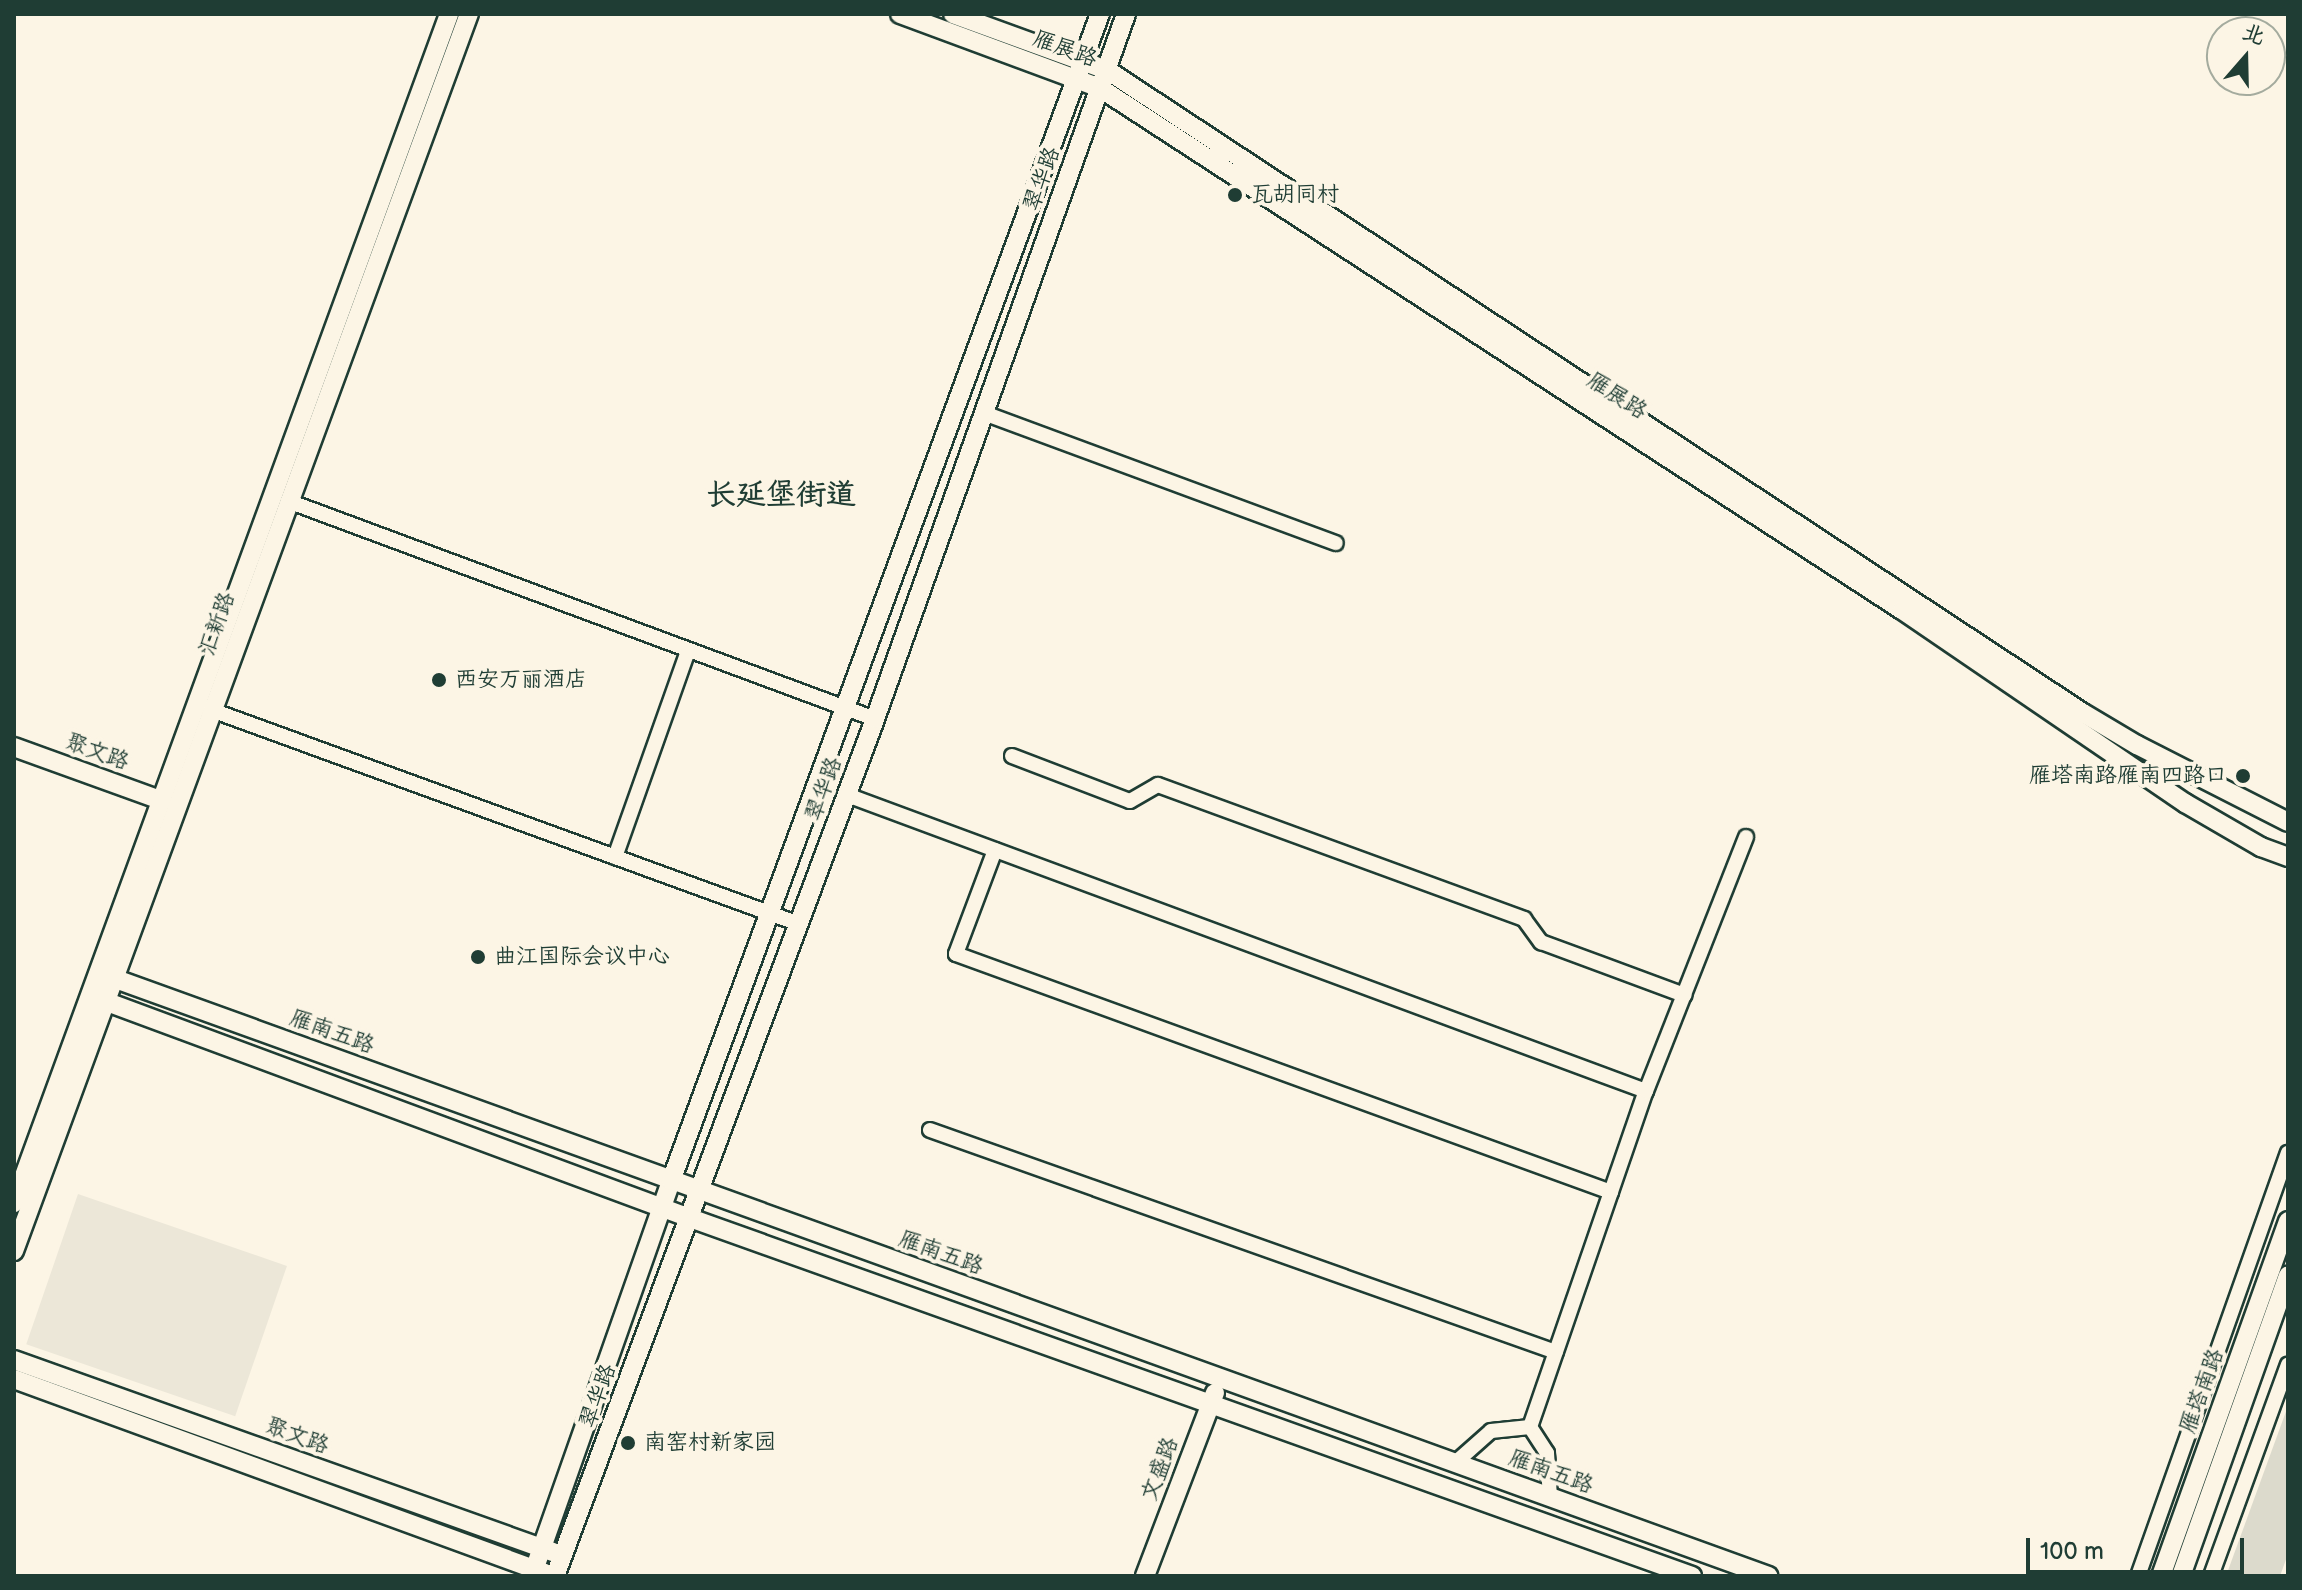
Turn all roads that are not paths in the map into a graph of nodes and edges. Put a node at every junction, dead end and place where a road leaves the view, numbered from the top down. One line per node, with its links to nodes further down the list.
1 (449, 14): 13 (main road, 汇新路)
2 (469, 14): 10 (main road, 汇新路)
3 (900, 14): 7 (main road, 雁展路)
4 (953, 14): 7 (main road, 雁展路)
5 (1100, 14): 7 (main road, 翠华路)
6 (1126, 14): 8 (main road, 翠华路)
7 (1079, 70): 8 (main road, 雁展路); 14 (main road, 翠华路)
8 (1103, 79): 9 (main road, 翠华路); 20 (main road, 雁展路); 24 (main road, 雁展路)
9 (984, 413): 11 (street); 15 (main road, 翠华路)
10 (288, 501): 12 (street); 13 (main road, 汇新路)
11 (1336, 543)
12 (688, 651): 14 (street); 23 (street)
13 (205, 708): 19 (main road, 汇新路); 23 (street); 27 (main road, 汇新路)
14 (847, 709): 15 (street); 25 (main road, 翠华路)
15 (875, 719): 18 (main road, 翠华路)
16 (14, 747): 19 (main road, 聚文路)
17 (1012, 756): 28 (street)
18 (847, 795): 22 (street); 26 (main road, 翠华路)
19 (163, 801): 27 (main road, 汇新路)
20 (2288, 822)
21 (1746, 837): 28 (street)
22 (995, 850): 30 (street); 35 (street)
23 (615, 857): 25 (street)
24 (2288, 857)
25 (771, 914): 26 (street); 33 (main road, 翠华路)
26 (799, 924): 34 (main road, 翠华路)
27 (106, 975): 29 (main road, 汇新路); 33 (main road, 雁南五路)
28 (1684, 995): 30 (street)
29 (98, 998): 36 (main road, 汇新路); 37 (main road); 40 (main road, 汇新路)
30 (1646, 1091): 35 (street)
31 (930, 1130): 44 (street)
32 (2288, 1153): 42 (street)
33 (671, 1181): 34 (main road, 雁南五路); 37 (main road, 翠华路)
34 (699, 1191): 38 (main road, 翠华路); 48 (main road, 雁南五路)
35 (1611, 1192): 44 (street)
36 (14, 1203)
37 (662, 1206): 38 (main road); 53 (main road, 翠华路)
38 (690, 1218): 49 (main road); 54 (main road, 翠华路)
39 (2288, 1221): 43 (main road, 雁塔南路)
40 (14, 1251)
41 (2288, 1276): 43 (main road, 雁塔南路)
42 (2241, 1284): 43 (street); 60 (street)
43 (2277, 1295): 61 (main road, 雁塔南路); 62 (main road, 雁塔南路)
44 (1556, 1352): 50 (street)
45 (14, 1360): 53 (main road, 聚文路)
46 (2288, 1365): 63 (street)
47 (14, 1379): 55 (main road, 聚文路)
48 (1220, 1379): 49 (main road, 文盛路); 51 (main road, 雁南五路)
49 (1211, 1404): 57 (main road, 文盛路); 58 (main road)
50 (1530, 1427): 51 (street); 52 (street)
51 (1455, 1463): 52 (main road, 雁南五路)
52 (1550, 1497): 59 (main road, 雁南五路)
53 (541, 1548): 54 (main road, 聚文路); 55 (main road, 翠华路)
54 (563, 1556): 56 (main road, 翠华路)
55 (533, 1572): 56 (main road, 聚文路)
56 (554, 1576)
57 (1145, 1576)
58 (1690, 1576)
59 (1768, 1576)
60 (2138, 1576)
61 (2161, 1576)
62 (2181, 1576)
63 (2211, 1576)

